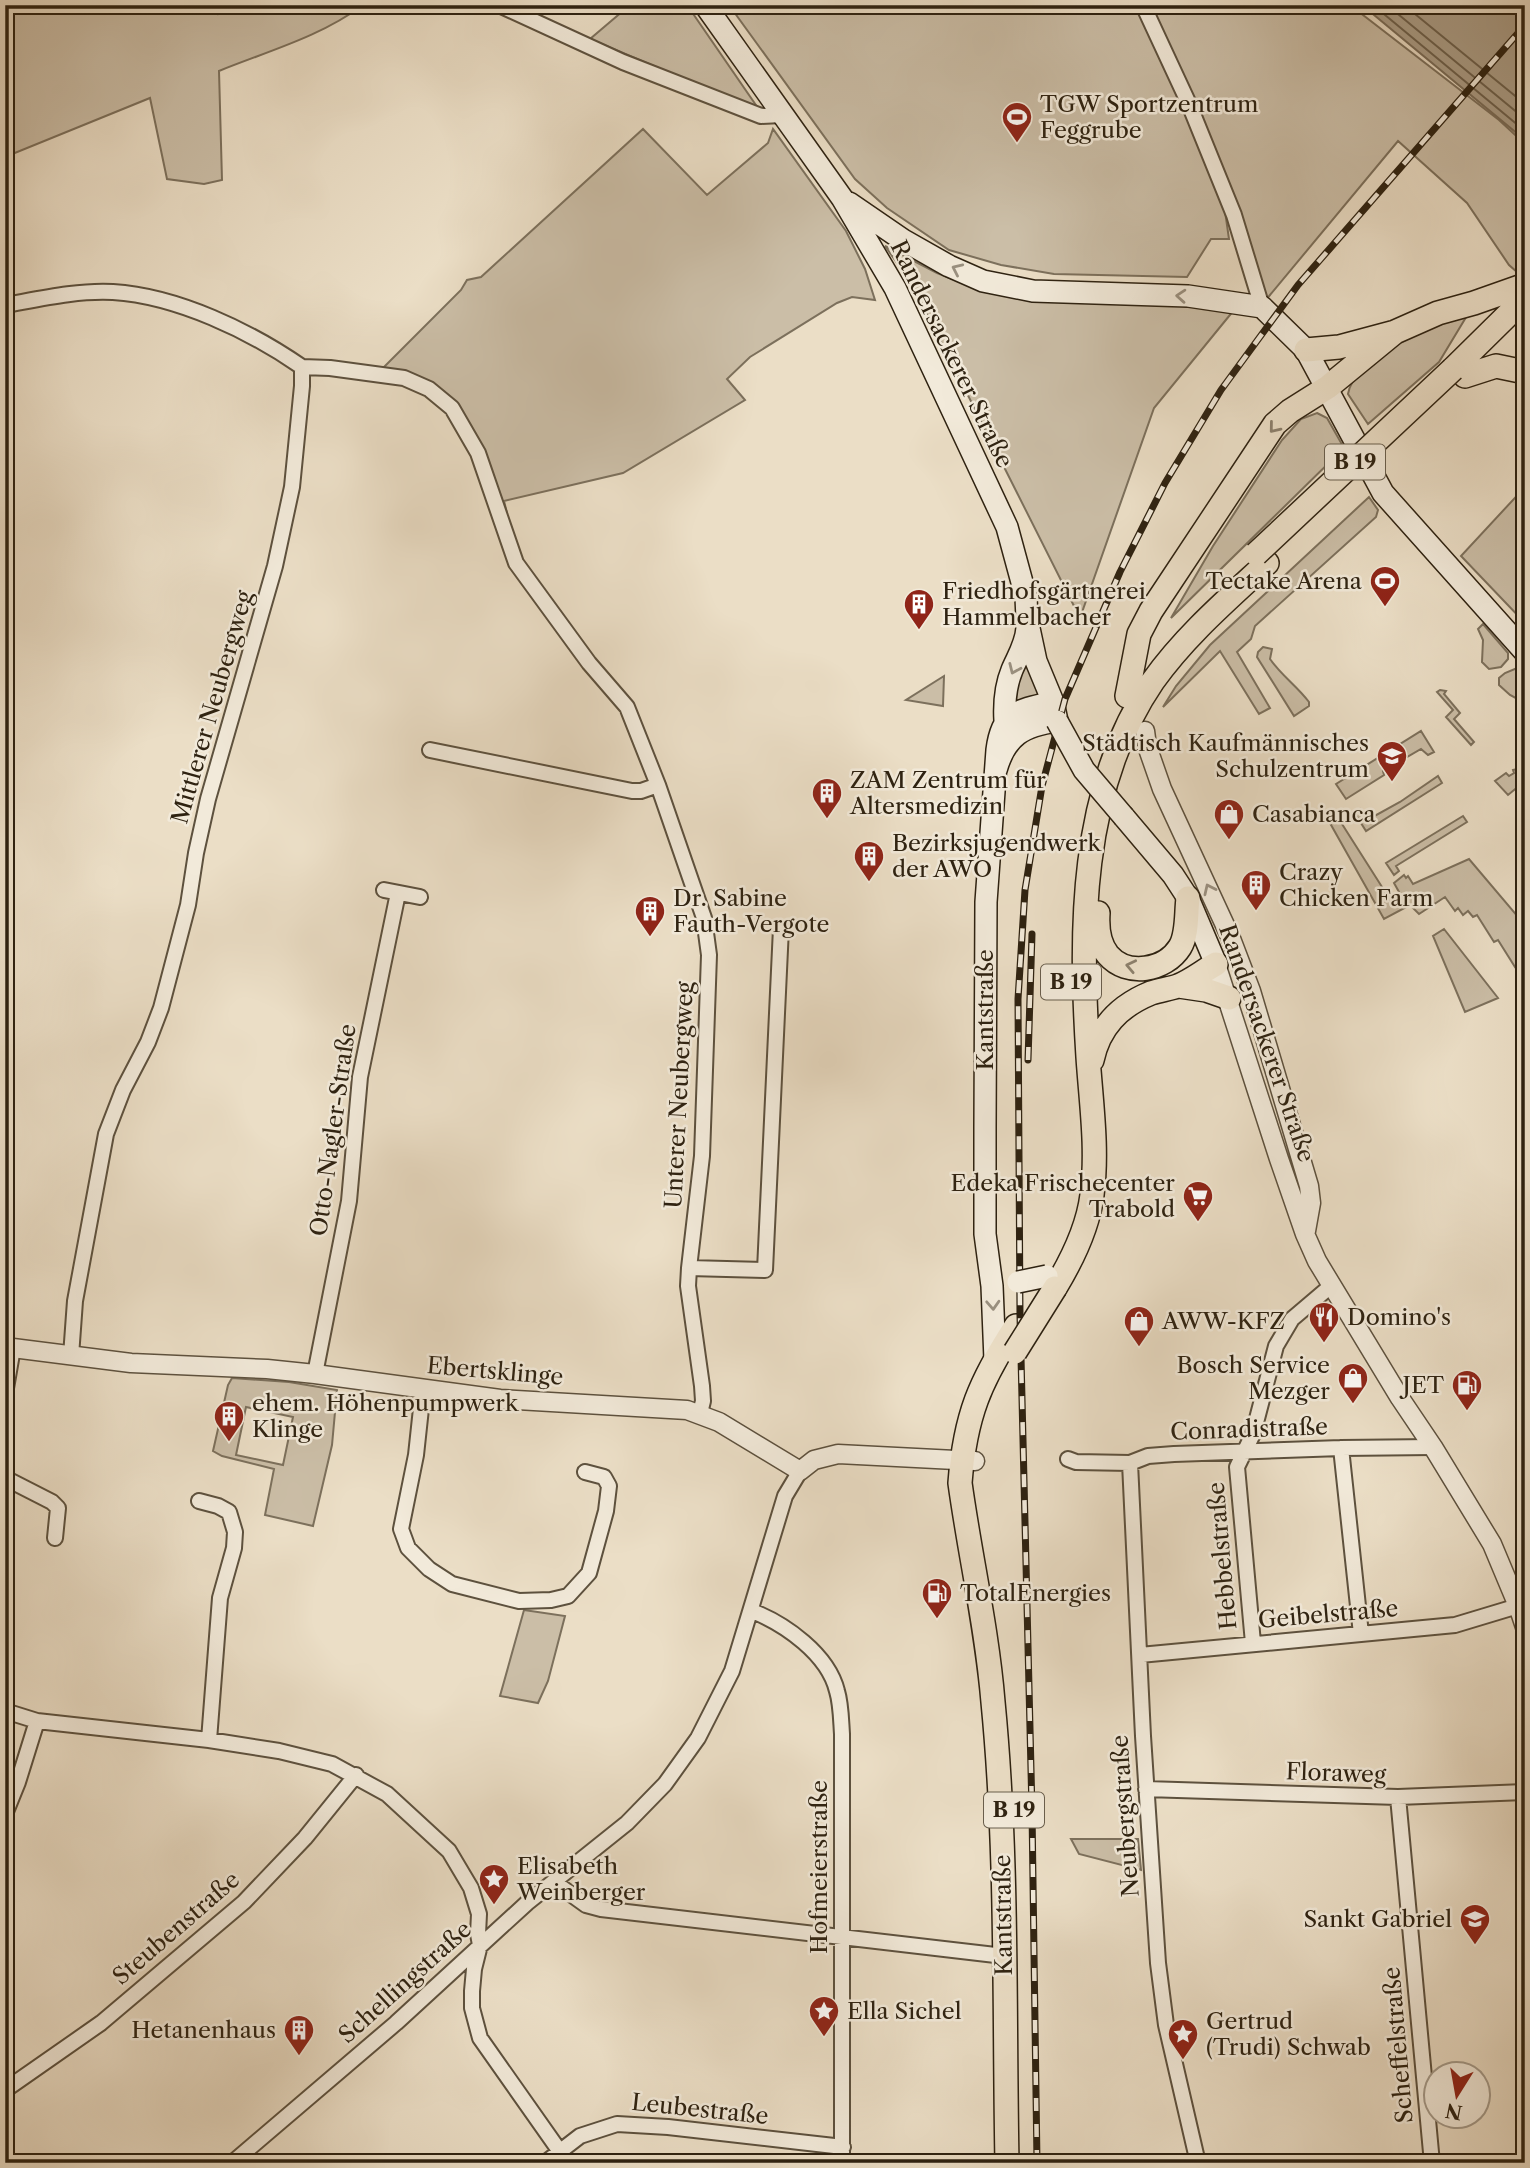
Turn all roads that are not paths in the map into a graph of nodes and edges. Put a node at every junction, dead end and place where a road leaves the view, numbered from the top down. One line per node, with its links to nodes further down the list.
1 (499, 5): 4 (street)
2 (705, 5): 4 (main road, Randersackerer Straße)
3 (1143, 5): 9 (street)
4 (782, 115): 5 (main road, Randersackerer Straße)
5 (842, 198): 9 (main road, one-way to 5); 18 (main road, Randersackerer Straße)
6 (1525, 285): 11 (main road)
7 (1525, 298): 17 (main road, B 19, bridge)
8 (5, 305): 13 (street)
9 (1255, 305): 12 (main road)
10 (1525, 318): 15 (main road, B 19)
11 (1395, 332): 12 (main road); 16 (main road)
12 (1306, 350): 16 (main road)
13 (302, 367): 27 (street, Unterer Neubergweg); 41 (street, Mittlerer Neubergweg)
14 (1525, 372): 15 (main road)
15 (1465, 376): 17 (main road, B 19)
16 (1328, 387): 19 (main road); 21 (main road, one-way to 21)
17 (1261, 559): 20 (main road, B 19); 21 (main road, B 19)
18 (1027, 611): 22 (main road, Randersackerer Straße); 23 (main road, Kantstraße, one-way to 23)
19 (1525, 652)
20 (1154, 680): 24 (main road); 34 (main road, B 19)
21 (1127, 696): 38 (main road, B 19)
22 (1055, 712): 23 (main road); 26 (main road, Kantstraße); 29 (main road, Randersackerer Straße, bridge)
23 (1005, 721): 26 (main road, Kantstraße)
24 (1144, 724): 29 (main road, one-way to 24); 35 (street, Randersackerer Straße, one-way to 24)
25 (430, 750): 27 (street)
26 (996, 770): 36 (main road, Kantstraße)
27 (658, 785): 37 (street, Unterer Neubergweg)
28 (420, 897): 43 (street, Otto-Nagler-Straße)
29 (1188, 898): 31 (main road, Randersackerer Straße)
30 (781, 928): 37 (street)
31 (1216, 964): 32 (main road); 33 (street, Randersackerer Straße)
32 (1178, 986): 33 (main road); 34 (main road)
33 (1229, 999): 35 (street, Randersackerer Straße)
34 (1089, 1073): 38 (main road, B 19)
35 (1305, 1234): 39 (street, Randersackerer Straße)
36 (987, 1251): 38 (main road, bridge); 42 (main road, Kantstraße, one-way to 42)
37 (688, 1268): 46 (street, Unterer Neubergweg)
38 (1051, 1278): 42 (main road, B 19, bridge); 42 (main road, B 19)
39 (1332, 1285): 47 (street, Randersackerer Straße); 49 (street, Hebbelstraße)
40 (9, 1348): 41 (street, Ebertsklinge); 45 (street)
41 (71, 1356): 43 (street, Ebertsklinge)
42 (1005, 1356): 51 (main road, B 19)
43 (315, 1374): 44 (street, Ebertsklinge)
44 (424, 1390): 46 (street, Ebertsklinge); 54 (street)
45 (5, 1394)
46 (699, 1413): 53 (street, Ebertsklinge)
47 (1433, 1447): 48 (street, Conradistraße); 58 (street, Randersackerer Straße)
48 (1340, 1448): 49 (street, Conradistraße); 61 (street)
49 (1245, 1451): 52 (street, Conradistraße); 62 (street, Hebbelstraße)
50 (1068, 1459): 52 (street, Conradistraße)
51 (969, 1460): 53 (street); 75 (main road, Kantstraße / B 19); 83 (main road, B 19)
52 (1130, 1463): 63 (street, Neubergstraße)
53 (800, 1471): 59 (street, Schellingstraße)
54 (584, 1472)
55 (5, 1478): 57 (street)
56 (199, 1501): 66 (street)
57 (55, 1538)
58 (1518, 1606): 60 (street, Randersackerer Straße); 61 (street, Geibelstraße)
59 (752, 1611): 72 (street, Schellingstraße); 73 (street, Hofmeierstraße)
60 (1525, 1627)
61 (1361, 1634): 62 (street, Geibelstraße)
62 (1253, 1643): 63 (street, Geibelstraße)
63 (1139, 1655): 68 (street, Neubergstraße)
64 (5, 1711): 65 (street)
65 (37, 1721): 66 (street); 71 (street)
66 (209, 1740): 67 (street)
67 (356, 1776): 74 (street); 76 (street, Steubenstraße)
68 (1146, 1790): 70 (street, Floraweg); 84 (street, Neubergstraße)
69 (1525, 1792): 70 (street, Floraweg)
70 (1398, 1797): 85 (street, Scheffelstraße)
71 (5, 1814)
72 (554, 1882): 73 (street); 74 (street, Schellingstraße)
73 (842, 1937): 75 (street); 77 (street, Hofmeierstraße)
74 (480, 1945): 78 (street); 79 (street, Schellingstraße)
75 (1004, 1956): 82 (main road, Kantstraße / B 19)
76 (5, 2090)
77 (843, 2147): 78 (street, Leubestraße); 81 (street, Hofmeierstraße)
78 (564, 2157): 80 (street, Leubestraße)
79 (232, 2163)
80 (545, 2163)
81 (842, 2163)
82 (1007, 2163)
83 (1020, 2163)
84 (1198, 2163)
85 (1432, 2163)

